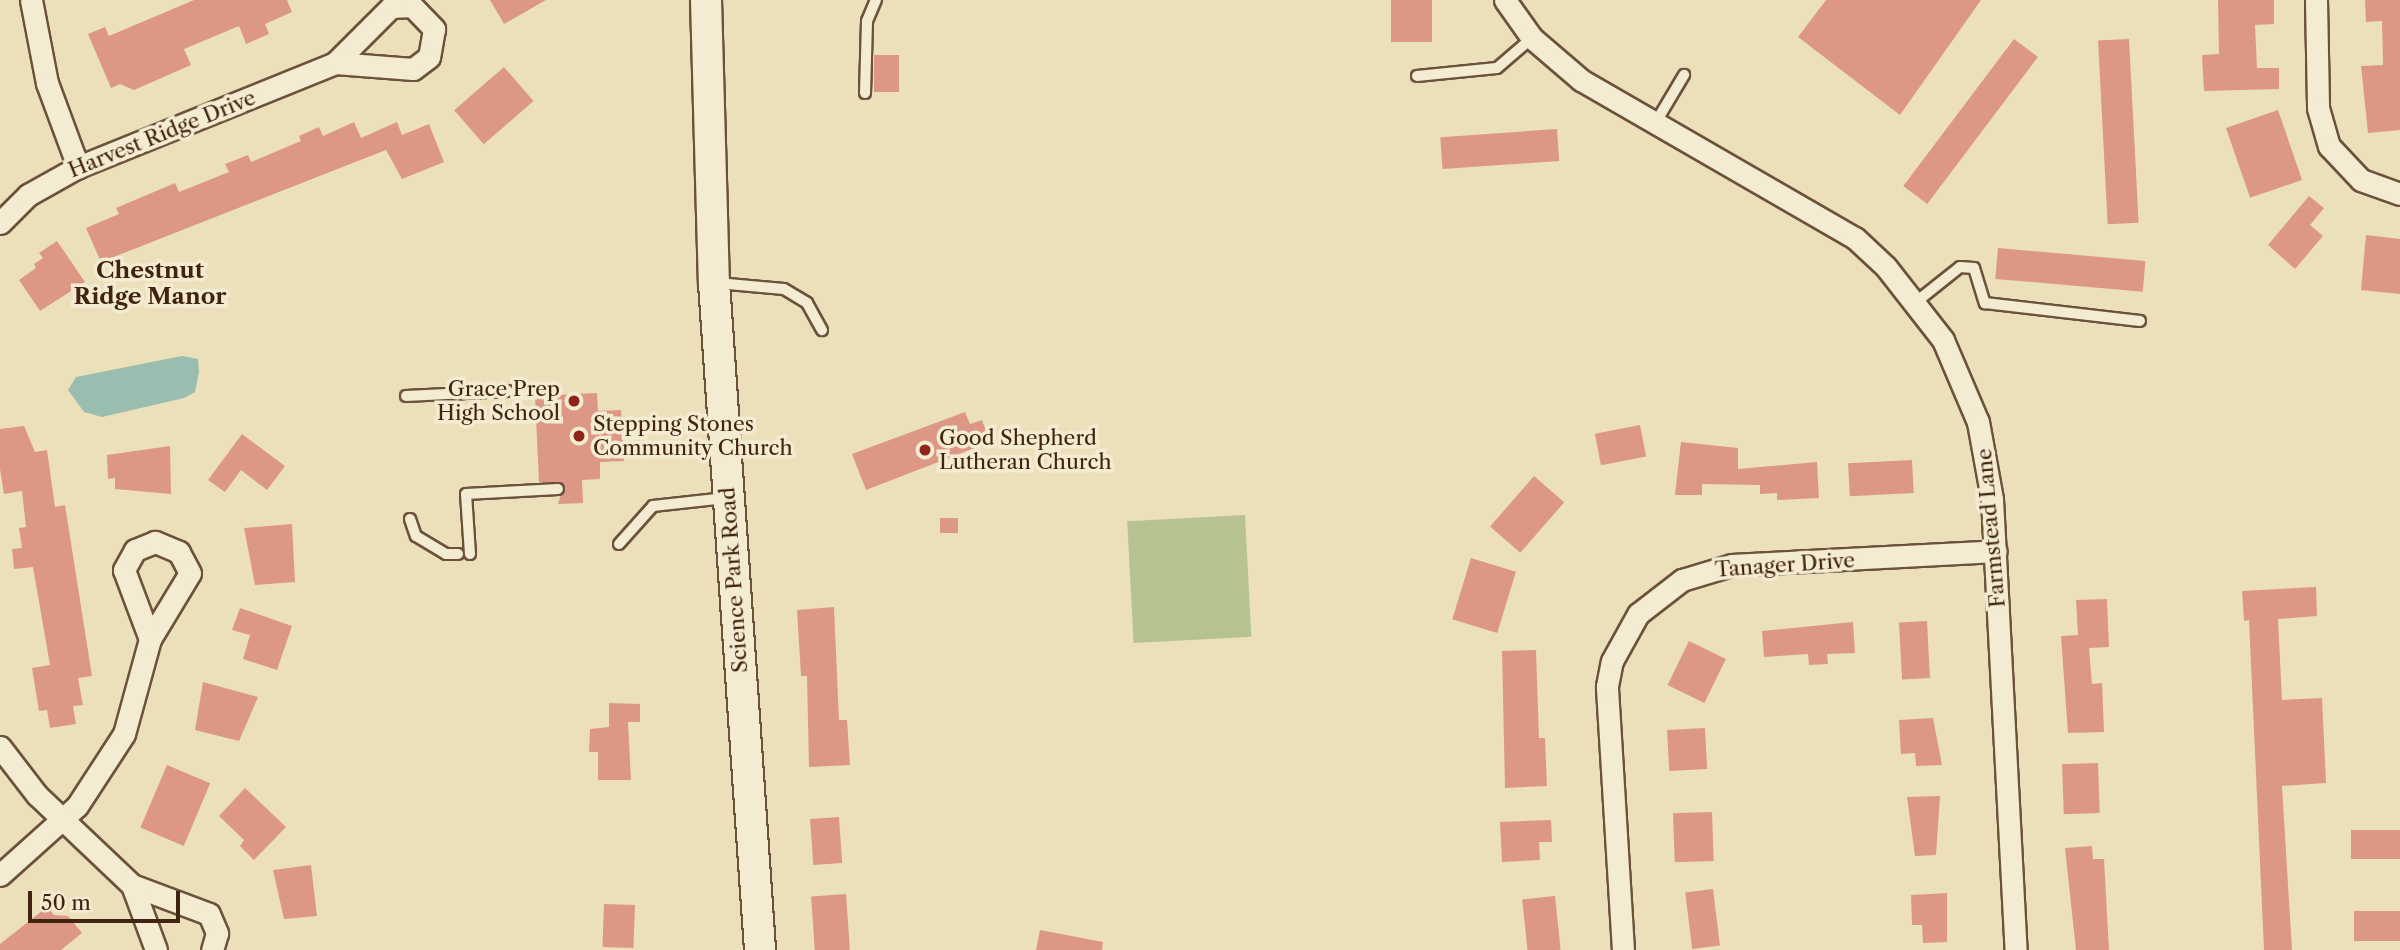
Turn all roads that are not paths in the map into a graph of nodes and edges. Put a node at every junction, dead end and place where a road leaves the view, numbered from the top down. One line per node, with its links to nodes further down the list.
1 (31, 0): 12 (street)
2 (706, 0): 15 (main road, Science Park Road)
3 (876, 0): 10 (lane)
4 (1505, 0): 6 (street, Farmstead Lane)
5 (2316, 0): 13 (street)
6 (1532, 38): 9 (lane); 11 (street, Farmstead Lane)
7 (335, 63): 12 (street, Harvest Ridge Drive)
8 (1684, 75): 11 (lane)
9 (1417, 76)
10 (865, 93)
11 (1656, 122): 16 (street, Farmstead Lane)
12 (78, 167): 14 (street, Harvest Ridge Drive)
13 (2400, 194)
14 (0, 223)
15 (714, 283): 18 (lane); 22 (main road, Science Park Road)
16 (1916, 302): 17 (lane); 25 (street, Farmstead Lane)
17 (2140, 321)
18 (822, 330)
19 (508, 391): 20 (lane)
20 (406, 396)
21 (558, 489): 23 (lane)
22 (729, 498): 24 (lane); 33 (main road, Science Park Road)
23 (410, 519)
24 (618, 544)
25 (1996, 551): 34 (street, Tanager Drive); 35 (street, Farmstead Lane)
26 (150, 639): 28 (street)
27 (0, 747): 28 (street)
28 (64, 821): 29 (street); 30 (street)
29 (0, 875)
30 (132, 886): 31 (street); 32 (street)
31 (156, 950)
32 (212, 950)
33 (760, 950)
34 (1623, 950)
35 (2016, 950)

